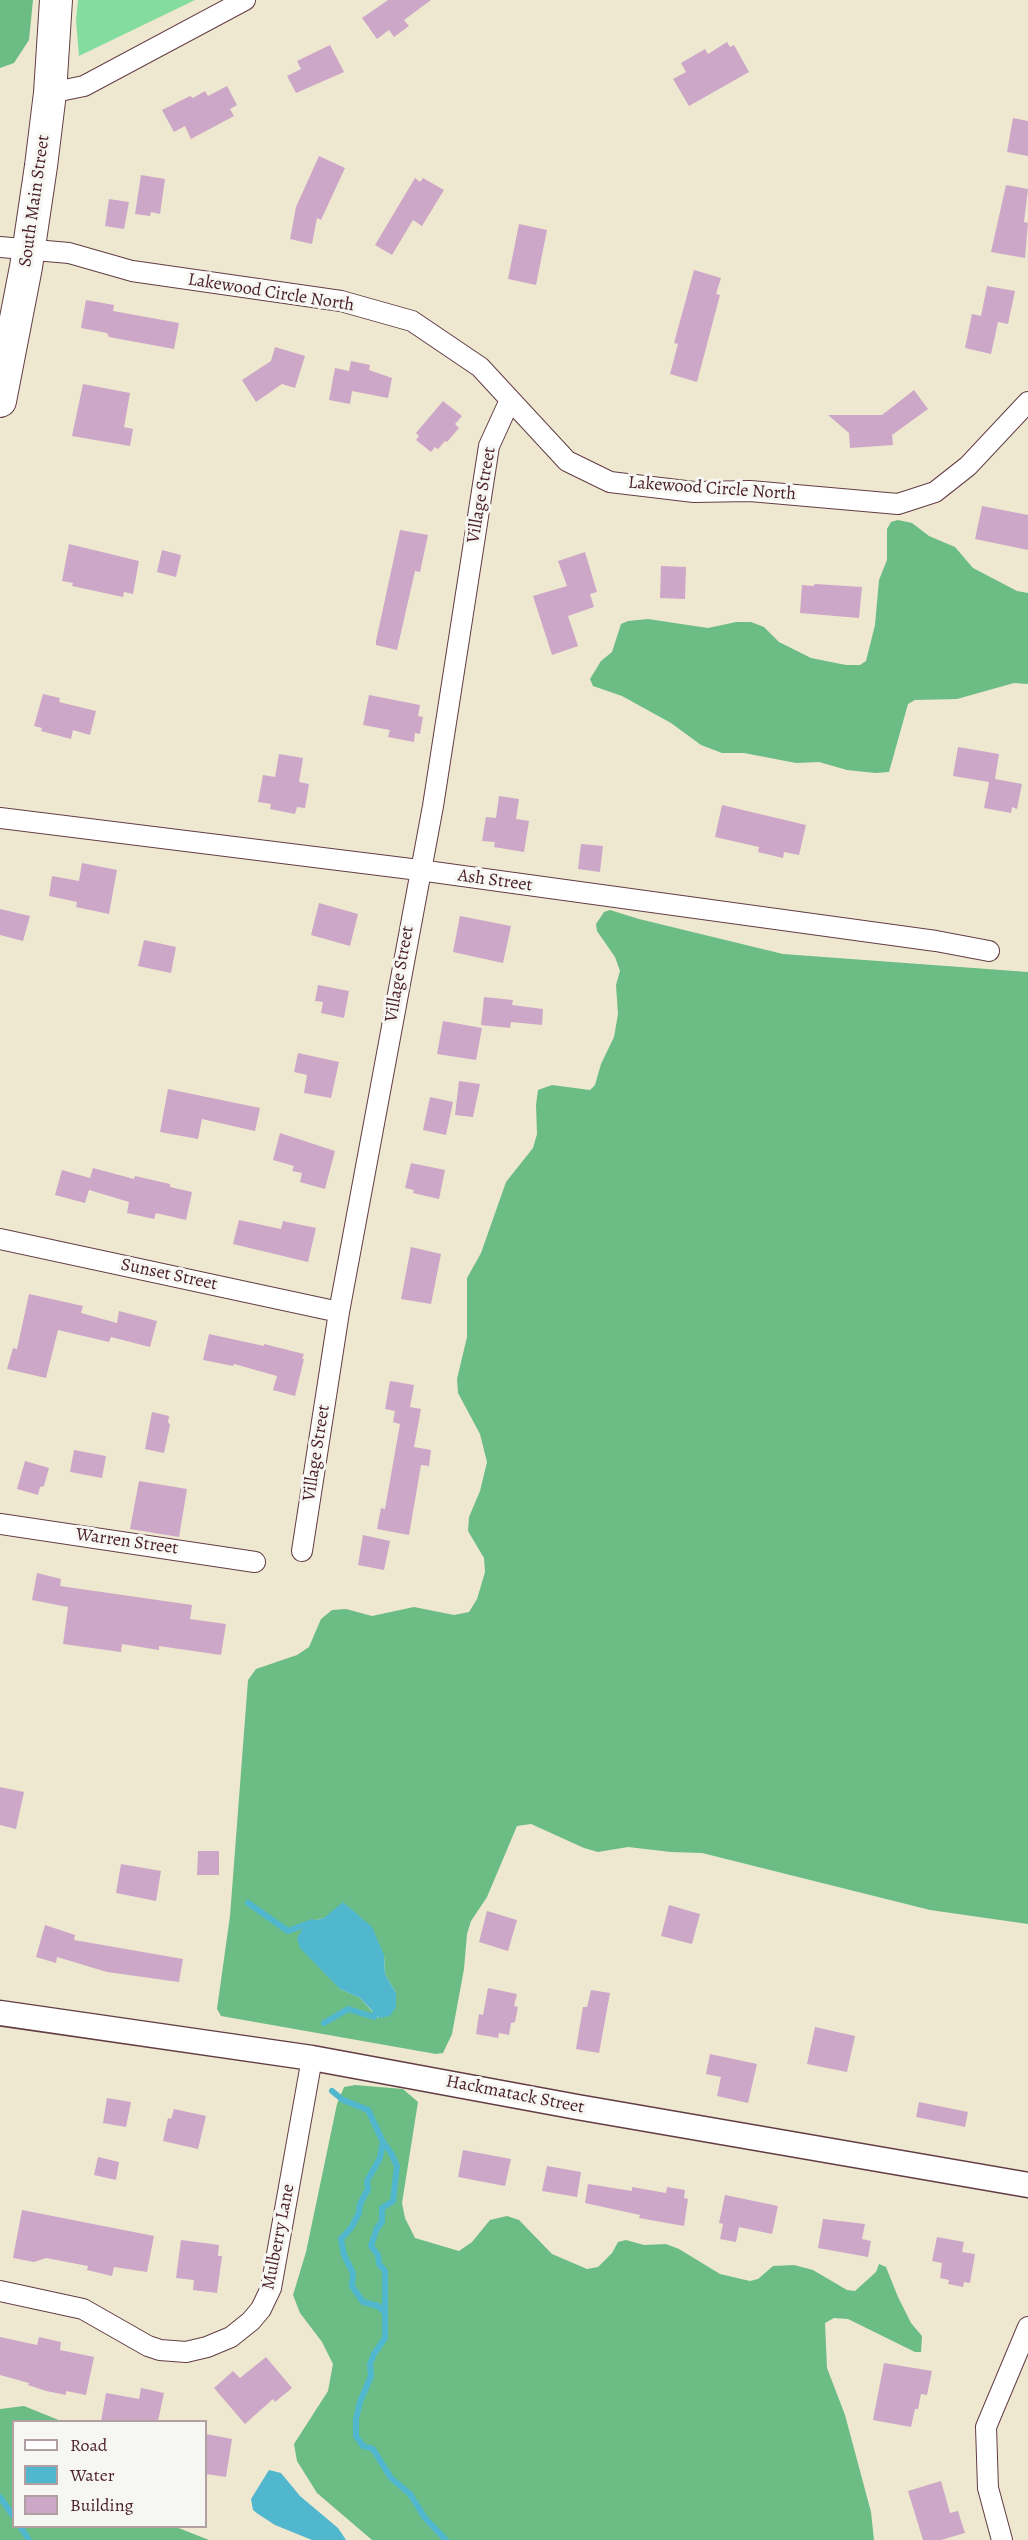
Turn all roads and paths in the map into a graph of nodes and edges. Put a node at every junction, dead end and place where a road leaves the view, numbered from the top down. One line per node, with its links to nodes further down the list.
1 (56, 0): 3 (main road, South Main Street)
2 (245, 0): 3 (street)
3 (50, 93): 4 (main road, South Main Street)
4 (15, 248): 5 (street, Lakewood Circle North); 6 (main road, South Main Street)
5 (510, 400): 7 (street, Lakewood Circle North); 9 (street, Village Street)
6 (0, 401)
7 (1028, 402)
8 (0, 818): 9 (street, Ash Street)
9 (419, 870): 10 (street, Ash Street); 12 (street, Village Street)
10 (989, 951)
11 (0, 1239): 12 (street, Sunset Street)
12 (339, 1312): 14 (street, Village Street)
13 (0, 1524): 15 (street, Warren Street)
14 (302, 1551)
15 (255, 1562)
16 (0, 2013): 17 (street, Hackmatack Street)
17 (312, 2058): 18 (street, Hackmatack Street); 19 (street, Mulberry Lane)
18 (1028, 2185)
19 (0, 2290)
20 (1028, 2327): 21 (street)
21 (1002, 2540)

